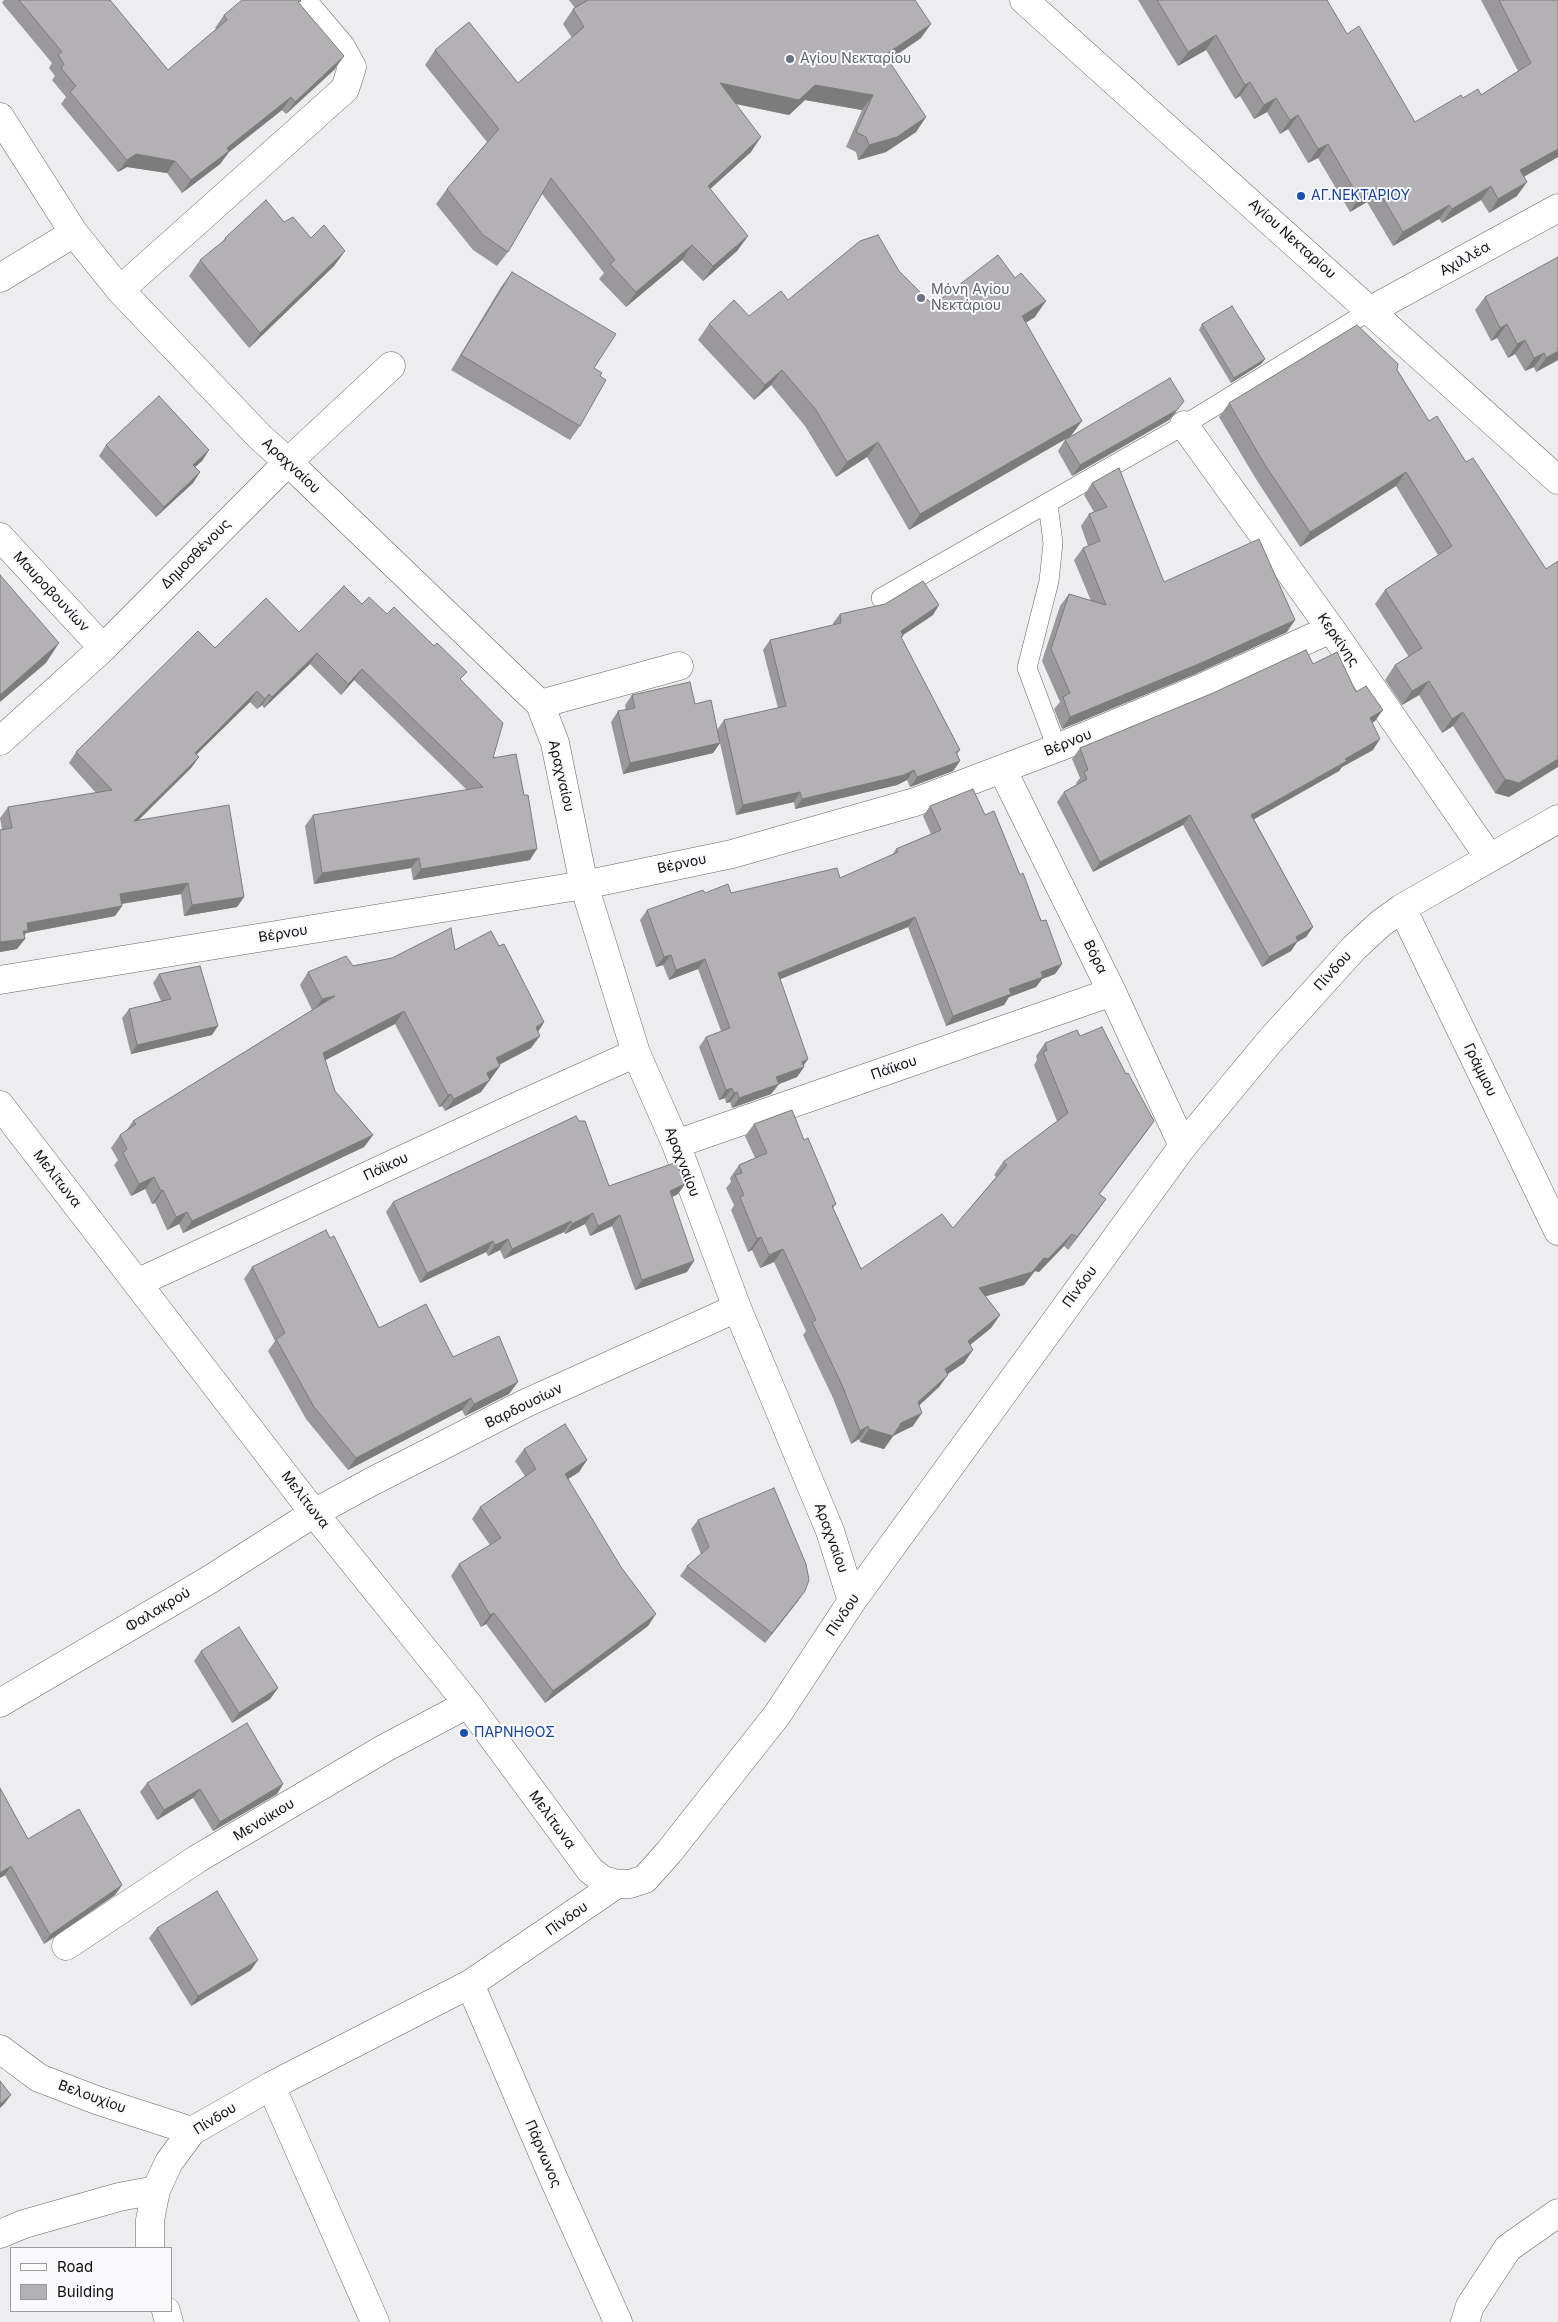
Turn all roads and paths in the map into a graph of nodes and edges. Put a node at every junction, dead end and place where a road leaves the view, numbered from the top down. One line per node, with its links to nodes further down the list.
1 (301, 0): 7 (street)
2 (1024, 0): 8 (street, Αγίου Νεκταρίου)
3 (0, 117): 5 (street, Αραχναίου)
4 (1558, 208): 8 (street, Αχιλλέα)
5 (74, 233): 6 (street); 7 (street, Αραχναίου)
6 (0, 278)
7 (120, 290): 11 (street, Αραχναίου)
8 (1371, 310): 10 (lane); 12 (street, Αγίου Νεκταρίου)
9 (391, 366): 11 (street, Δημοσθένους)
10 (1184, 425): 13 (lane); 16 (street, Κερκίνης)
11 (288, 462): 17 (street, Δημοσθένους); 19 (street, Αραχναίου)
12 (1558, 480)
13 (1048, 504): 15 (lane); 21 (lane)
14 (0, 537): 17 (street, Μαυροβουνίων)
15 (880, 598)
16 (1331, 629): 21 (street, Βέρνου); 24 (street, Κερκίνης)
17 (103, 648): 20 (street, Δημοσθένους)
18 (679, 666): 19 (street)
19 (540, 704): 25 (street, Αραχναίου)
20 (0, 741)
21 (1057, 748): 22 (street, Βέρνου)
22 (1002, 769): 25 (street, Βέρνου); 28 (street, Βόρα)
23 (1558, 818): 24 (street, Πίνδου)
24 (1489, 857): 26 (street, Πίνδου)
25 (584, 885): 27 (street, Βέρνου); 29 (street, Αραχναίου)
26 (1402, 908): 32 (street, Πίνδου); 33 (street, Γράμμου)
27 (0, 980)
28 (1112, 992): 31 (street, Πάϊκου); 32 (street, Βόρα)
29 (636, 1053): 31 (street, Αραχναίου); 34 (street, Πάϊκου)
30 (0, 1105): 34 (street, Μελίτωνα)
31 (676, 1144): 35 (street, Αραχναίου)
32 (1183, 1146): 37 (street, Πίνδου)
33 (1558, 1231)
34 (137, 1283): 36 (street, Μελίτωνα)
35 (737, 1308): 36 (street, Βαρδουσίων); 37 (street, Αραχναίου)
36 (314, 1513): 38 (street, Φαλακρού); 39 (street, Μελίτωνα)
37 (852, 1602): 40 (street, Πίνδου)
38 (0, 1703)
39 (468, 1704): 40 (street, Μελίτωνα); 41 (street, Μενοίκιου)
40 (617, 1884): 42 (street, Πίνδου)
41 (66, 1946)
42 (470, 1984): 44 (street, Πίνδου); 51 (street, Πάρνωνος)
43 (0, 2048): 45 (street, Βελουχίου)
44 (271, 2086): 45 (street, Πίνδου); 50 (street)
45 (192, 2131): 46 (street, Πίνδου)
46 (156, 2190): 48 (street); 49 (street, Πίνδου)
47 (1558, 2213): 52 (street)
48 (0, 2234)
49 (150, 2247)
50 (374, 2322)
51 (618, 2322)
52 (1465, 2322)

